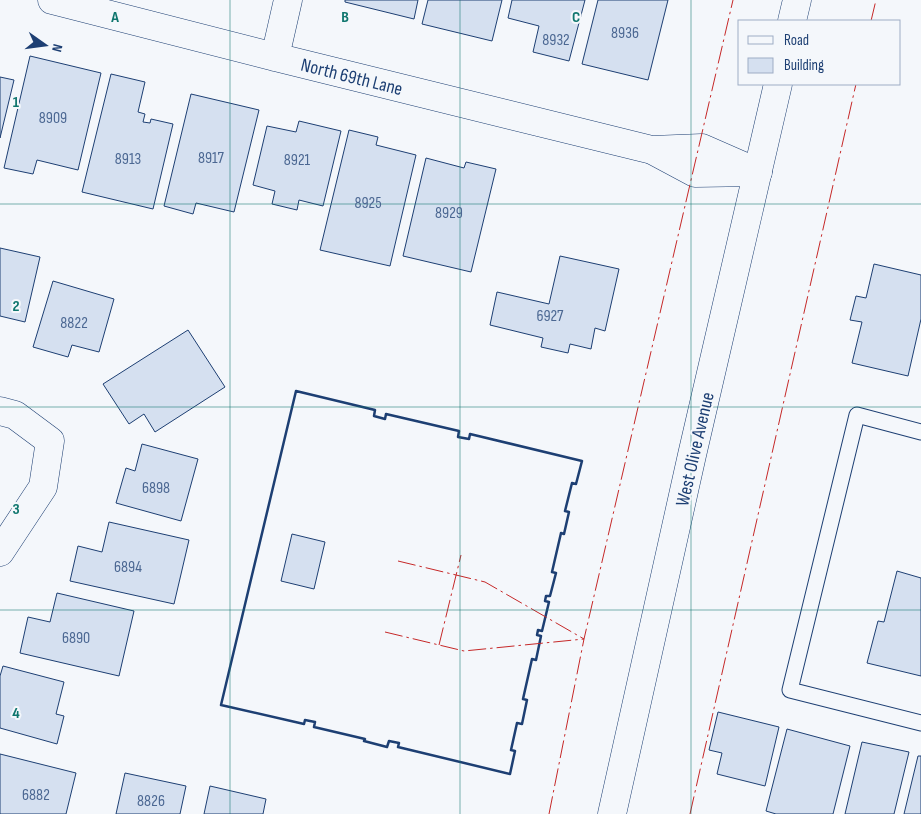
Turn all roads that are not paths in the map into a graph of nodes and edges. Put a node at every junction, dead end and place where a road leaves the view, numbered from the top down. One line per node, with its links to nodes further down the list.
1 (52, 0): 5 (street, North 69th Lane)
2 (288, 0): 5 (street)
3 (797, 0): 4 (street)
4 (792, 20)
5 (275, 57): 7 (street, North 69th Lane)
6 (778, 85): 7 (street, West Olive Avenue)
7 (758, 172): 12 (street, West Olive Avenue)
8 (0, 411): 10 (street)
9 (921, 432): 11 (lane)
10 (0, 552)
11 (921, 723)
12 (612, 814)

